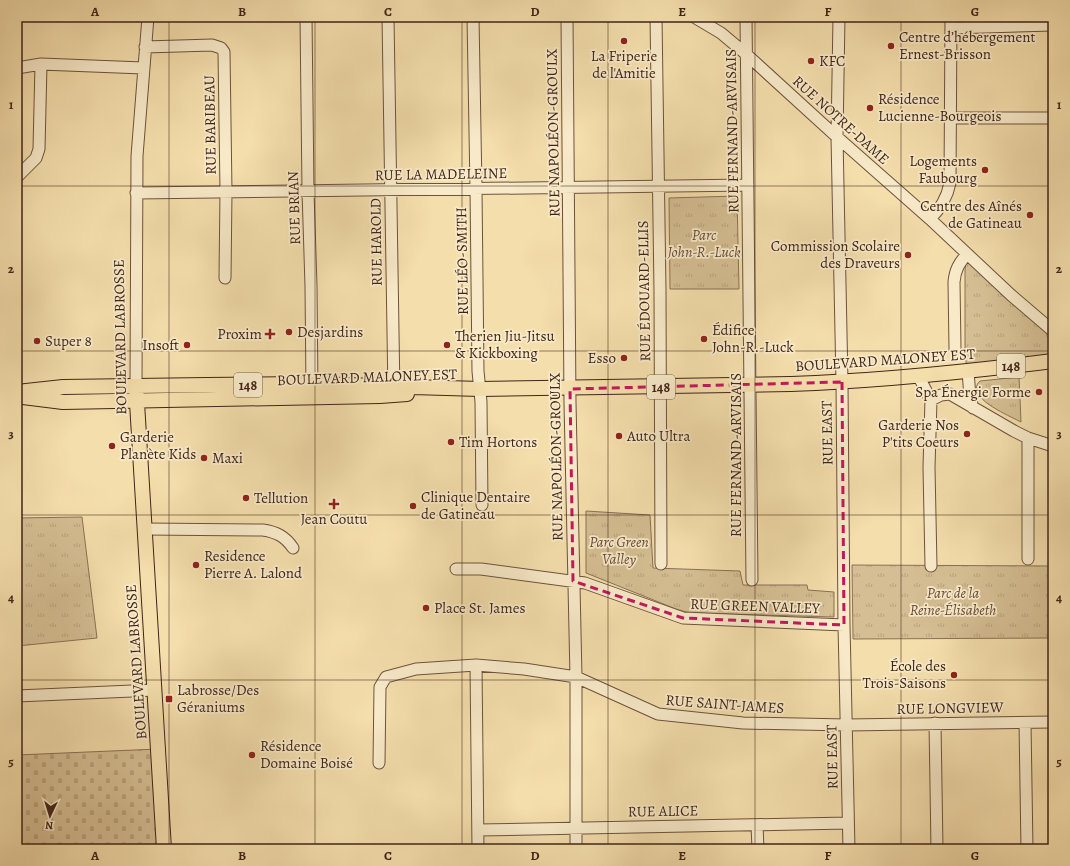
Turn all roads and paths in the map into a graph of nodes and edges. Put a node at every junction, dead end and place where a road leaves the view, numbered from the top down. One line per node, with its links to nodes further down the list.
1 (148, 17): 13 (street, BOULEVARD LABROSSE)
2 (306, 17): 27 (street, RUE BRIAN)
3 (388, 17): 26 (street, RUE HAROLD)
4 (473, 17): 25 (street, RUE LÉO-SMITH)
5 (567, 17): 24 (street, RUE NAPOLÉON-GROULX)
6 (656, 17): 23 (street, RUE ÉDOUARD-ELLIS)
7 (694, 17): 14 (street, RUE NOTRE-DAME)
8 (746, 17): 14 (street, RUE FERNAND-ARVISAIS)
9 (839, 17): 20 (street, RUE EAST)
10 (951, 22): 11 (street); 18 (street)
11 (1010, 22): 12 (street)
12 (1053, 25)
13 (145, 47): 17 (street, BOULEVARD LABROSSE); 28 (street, RUE BARIBEAU)
14 (746, 54): 20 (street, RUE NOTRE-DAME); 22 (street, RUE FERNAND-ARVISAIS)
15 (41, 64): 16 (street); 17 (street); 21 (street)
16 (17, 68)
17 (143, 68): 29 (street, BOULEVARD LABROSSE)
18 (951, 118): 19 (street); 30 (street)
19 (1053, 118)
20 (837, 138): 30 (street, RUE NOTRE-DAME); 38 (street, RUE EAST)
21 (17, 177)
22 (748, 185): 23 (street, RUE LA MADELEINE); 40 (street, RUE FERNAND-ARVISAIS)
23 (658, 187): 24 (street, RUE LA MADELEINE); 41 (street, RUE ÉDOUARD-ELLIS)
24 (569, 188): 25 (street, RUE LA MADELEINE); 42 (street, RUE NAPOLÉON-GROULX)
25 (476, 189): 26 (street, RUE LA MADELEINE); 43 (street, RUE LÉO-SMITH)
26 (390, 190): 27 (street, RUE LA MADELEINE); 44 (street, RUE HAROLD)
27 (308, 191): 28 (street, RUE LA MADELEINE); 45 (street, RUE BRIAN)
28 (226, 192): 29 (street, RUE LA MADELEINE); 32 (street, RUE BARIBEAU)
29 (136, 193): 39 (street, BOULEVARD LABROSSE)
30 (930, 218): 31 (street, RUE NOTRE-DAME)
31 (967, 254): 33 (street, RUE NOTRE-DAME); 34 (street)
32 (225, 278)
33 (1053, 331)
34 (955, 348)
35 (1053, 361): 36 (main road, BOULEVARD MALONEY EST / 148)
36 (968, 371): 37 (main road, BOULEVARD MALONEY EST / 148); 50 (street)
37 (917, 376): 38 (main road, BOULEVARD MALONEY EST / 148); 48 (street)
38 (842, 382): 40 (main road, BOULEVARD MALONEY EST / 148); 62 (street, RUE EAST)
39 (136, 386): 45 (main road, BOULEVARD MALONEY EST / 148); 46 (main road, BOULEVARD MALONEY EST / 148); 49 (main road, BOULEVARD LABROSSE)
40 (750, 386): 41 (main road, BOULEVARD MALONEY EST / 148); 60 (street, RUE FERNAND-ARVISAIS)
41 (660, 387): 42 (main road, BOULEVARD MALONEY EST / 148); 57 (street, RUE ÉDOUARD-ELLIS)
42 (570, 388): 43 (main road, BOULEVARD MALONEY EST / 148); 61 (street, RUE NAPOLÉON-GROULX)
43 (480, 389): 44 (main road, BOULEVARD MALONEY EST / 148); 53 (street, RUE LÉO-SMITH)
44 (394, 390): 45 (main road, BOULEVARD MALONEY EST / 148)
45 (312, 391): 49 (main road, BOULEVARD MALONEY EST / 148)
46 (17, 392)
47 (17, 397): 49 (main road, BOULEVARD MALONEY EST / 148)
48 (931, 400): 50 (street); 58 (street)
49 (137, 401): 54 (main road, BOULEVARD LABROSSE)
50 (973, 408): 51 (street)
51 (1028, 438): 52 (street); 56 (street)
52 (1053, 446)
53 (482, 505)
54 (145, 529): 55 (street); 65 (main road, BOULEVARD LABROSSE)
55 (293, 548)
56 (1028, 559)
57 (661, 564)
58 (931, 566)
59 (456, 569): 61 (street, RUE GREEN VALLEY)
60 (752, 580)
61 (573, 581): 62 (street, RUE GREEN VALLEY); 64 (street, RUE NAPOLÉON-GROULX)
62 (844, 625): 70 (street, RUE EAST)
63 (476, 665): 64 (street, RUE SAINT-JAMES); 71 (street, RUE SAINT-JAMES); 75 (street)
64 (576, 677): 70 (street, RUE SAINT-JAMES); 74 (street, RUE NAPOLÉON-GROULX)
65 (154, 690): 66 (street); 76 (main road, BOULEVARD LABROSSE)
66 (17, 696)
67 (1053, 722): 69 (street, RUE LONGVIEW)
68 (935, 723): 69 (street, RUE LONGVIEW); 70 (street, RUE LONGVIEW); 81 (street)
69 (1025, 723): 82 (street)
70 (847, 725): 72 (street, RUE EAST)
71 (379, 764)
72 (848, 823): 73 (street, RUE ALICE); 80 (street, RUE EAST)
73 (757, 825): 74 (street, RUE ALICE); 79 (street)
74 (576, 828): 75 (street, RUE ALICE); 78 (street, RUE NAPOLÉON-GROULX)
75 (478, 830): 77 (street)
76 (164, 849)
77 (478, 849)
78 (576, 849)
79 (758, 849)
80 (849, 849)
81 (936, 849)
82 (1027, 849)

